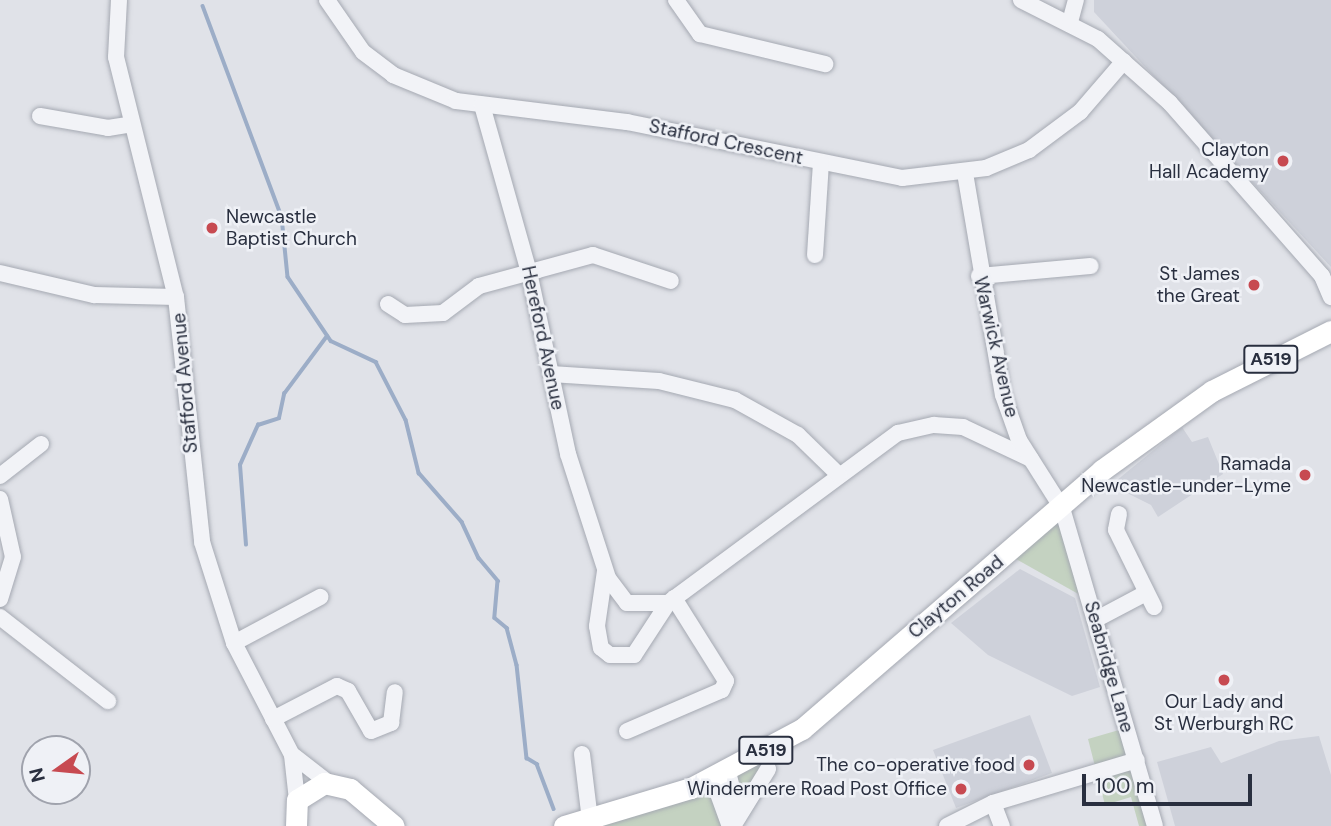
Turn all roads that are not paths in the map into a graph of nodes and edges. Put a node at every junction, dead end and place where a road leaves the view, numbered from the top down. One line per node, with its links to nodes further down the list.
1 (119, 0): 11 (street, Stafford Avenue)
2 (327, 0): 9 (street, Stafford Crescent)
3 (676, 0): 8 (street)
4 (1021, 0): 6 (street)
5 (1076, 0): 6 (street)
6 (1070, 22): 7 (street)
7 (1124, 61): 13 (street, Stafford Crescent); 21 (street)
8 (825, 64)
9 (482, 105): 12 (street, Stafford Crescent); 16 (street, Hereford Avenue)
10 (40, 116): 11 (street)
11 (128, 125): 20 (street, Stafford Avenue)
12 (821, 163): 13 (street, Stafford Crescent); 14 (street)
13 (965, 173): 18 (street, Warwick Avenue)
14 (815, 255)
15 (1091, 266): 18 (street)
16 (529, 272): 19 (street); 22 (street); 24 (street, Hereford Avenue)
17 (0, 273): 20 (street)
18 (979, 276): 25 (street, Warwick Avenue)
19 (671, 281)
20 (176, 297): 40 (street, Stafford Avenue)
21 (1331, 297)
22 (388, 304)
23 (1331, 331): 32 (main road, Clayton Road / A519)
24 (551, 374): 29 (street); 34 (street, Hereford Avenue)
25 (1011, 420): 26 (street); 28 (street, Warwick Avenue)
26 (992, 435): 28 (street, Hereford Avenue); 29 (street, Hereford Avenue)
27 (41, 444): 30 (street)
28 (1031, 459): 32 (street, Warwick Avenue)
29 (839, 475): 37 (street, Hereford Avenue)
30 (0, 476)
31 (0, 499): 36 (street)
32 (1062, 509): 39 (street, Seabridge Lane); 49 (main road, Clayton Road / A519)
33 (1119, 514): 39 (street)
34 (605, 571): 37 (street, Hereford Avenue); 37 (street, Hereford Avenue)
35 (320, 597): 40 (street)
36 (0, 599)
37 (671, 601): 44 (street)
38 (0, 617): 42 (street)
39 (1095, 620): 47 (street, Seabridge Lane)
40 (234, 643): 43 (street, Stafford Avenue)
41 (395, 692): 43 (street)
42 (108, 701)
43 (273, 719): 46 (street, Stafford Avenue)
44 (627, 731)
45 (582, 754): 53 (street)
46 (292, 755): 50 (street, Stafford Avenue); 52 (street, Stafford Avenue)
47 (1137, 760): 51 (street); 60 (street, Seabridge Lane)
48 (768, 769): 57 (street)
49 (720, 776): 53 (main road, Clayton Road / A519); 57 (street)
50 (330, 784): 52 (main road); 54 (main road)
51 (993, 803): 58 (street); 59 (street)
52 (296, 811): 55 (main road)
53 (590, 820): 56 (main road, Clayton Road / A519)
54 (385, 822)
55 (278, 826)
56 (564, 826)
57 (731, 826)
58 (947, 826)
59 (1002, 826)
60 (1155, 826)

